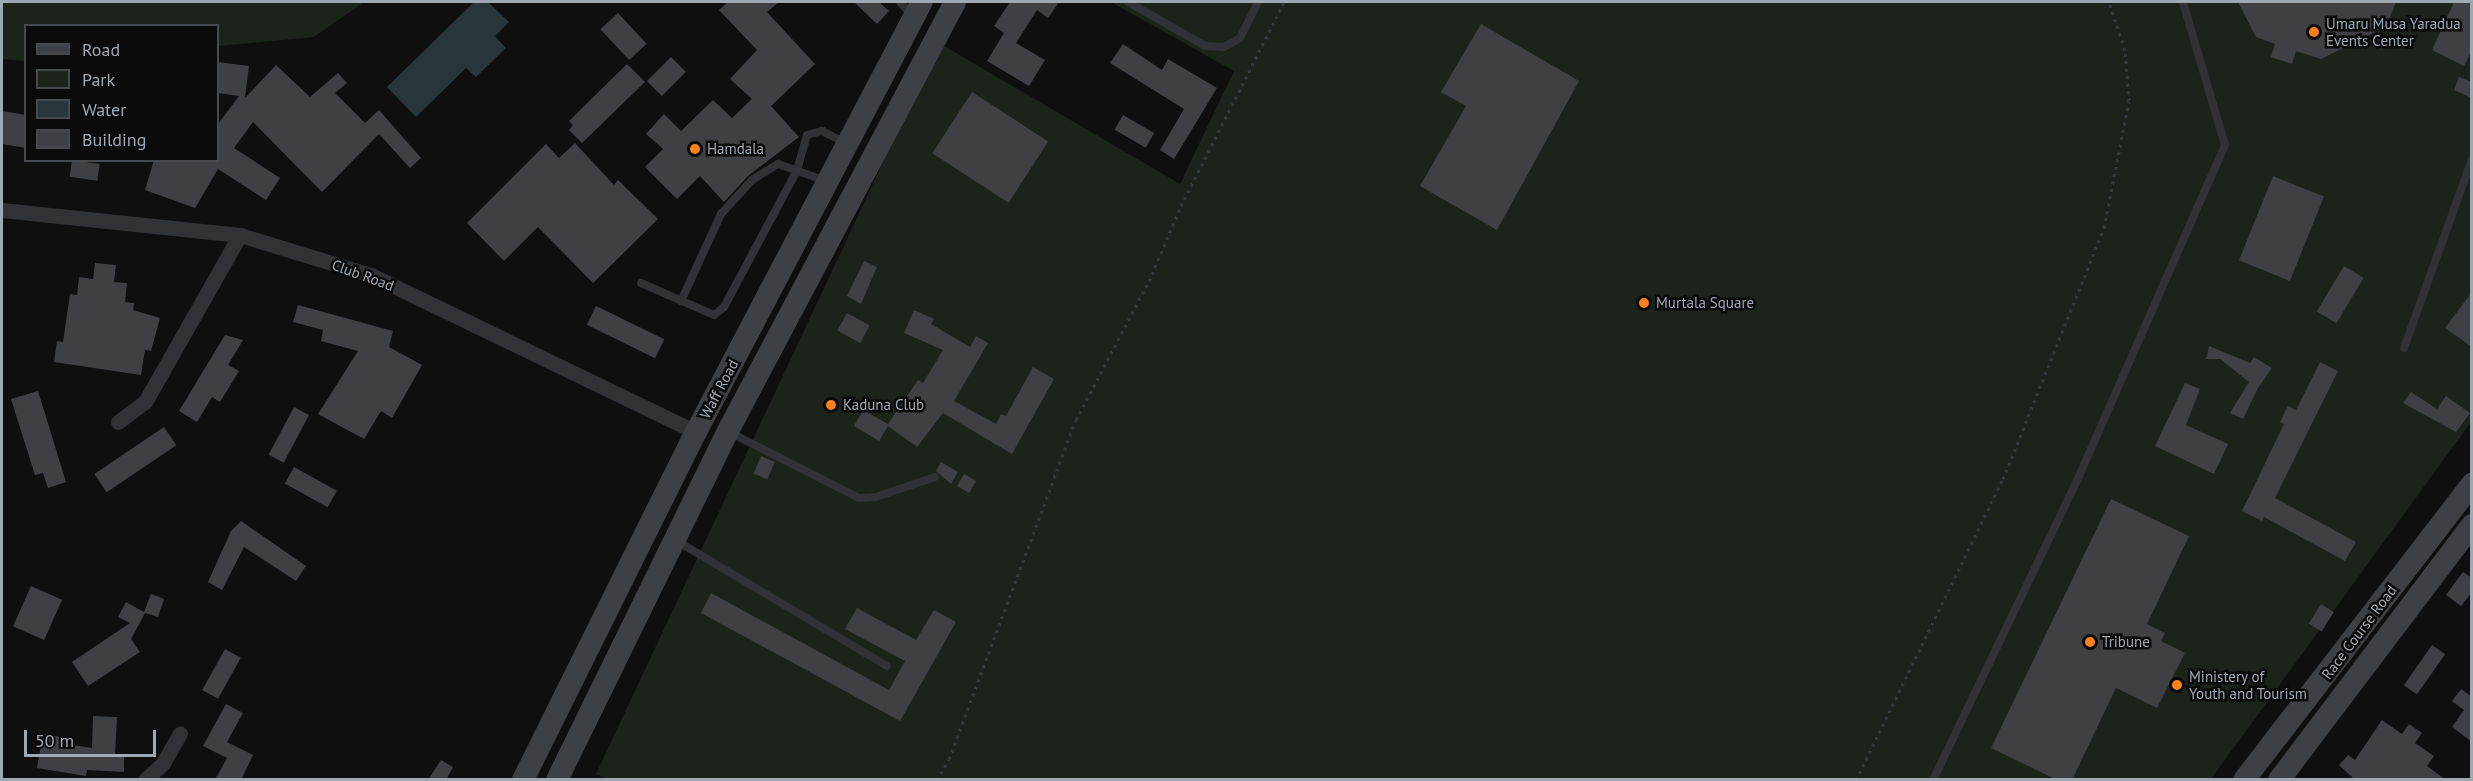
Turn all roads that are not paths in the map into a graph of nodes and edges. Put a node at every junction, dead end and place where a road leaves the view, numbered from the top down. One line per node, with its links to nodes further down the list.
1 (955, 2): 17 (street, Waff Road)
2 (1128, 2): 5 (lane)
3 (1258, 2): 5 (lane)
4 (2183, 2): 28 (lane)
5 (1139, 4)
6 (912, 7): 7 (street, Waff Road)
7 (848, 144): 9 (lane); 10 (street, Waff Road)
8 (2472, 159): 15 (lane)
9 (797, 170): 10 (lane); 14 (lane); 14 (lane)
10 (828, 182): 18 (street, Waff Road)
11 (2, 210): 12 (street, Club Road)
12 (240, 235): 16 (street); 18 (street, Club Road)
13 (641, 283): 14 (lane)
14 (681, 301)
15 (2404, 348)
16 (118, 422)
17 (728, 431): 19 (lane); 22 (street, Waff Road)
18 (696, 432): 26 (street, Waff Road)
19 (935, 477)
20 (2472, 484): 29 (street, Race Course Road)
21 (2472, 525): 30 (street, Race Course Road)
22 (675, 540): 23 (lane); 27 (street, Waff Road)
23 (887, 666)
24 (180, 733): 25 (street)
25 (145, 780)
26 (523, 780)
27 (556, 780)
28 (1933, 780)
29 (2244, 780)
30 (2278, 780)

